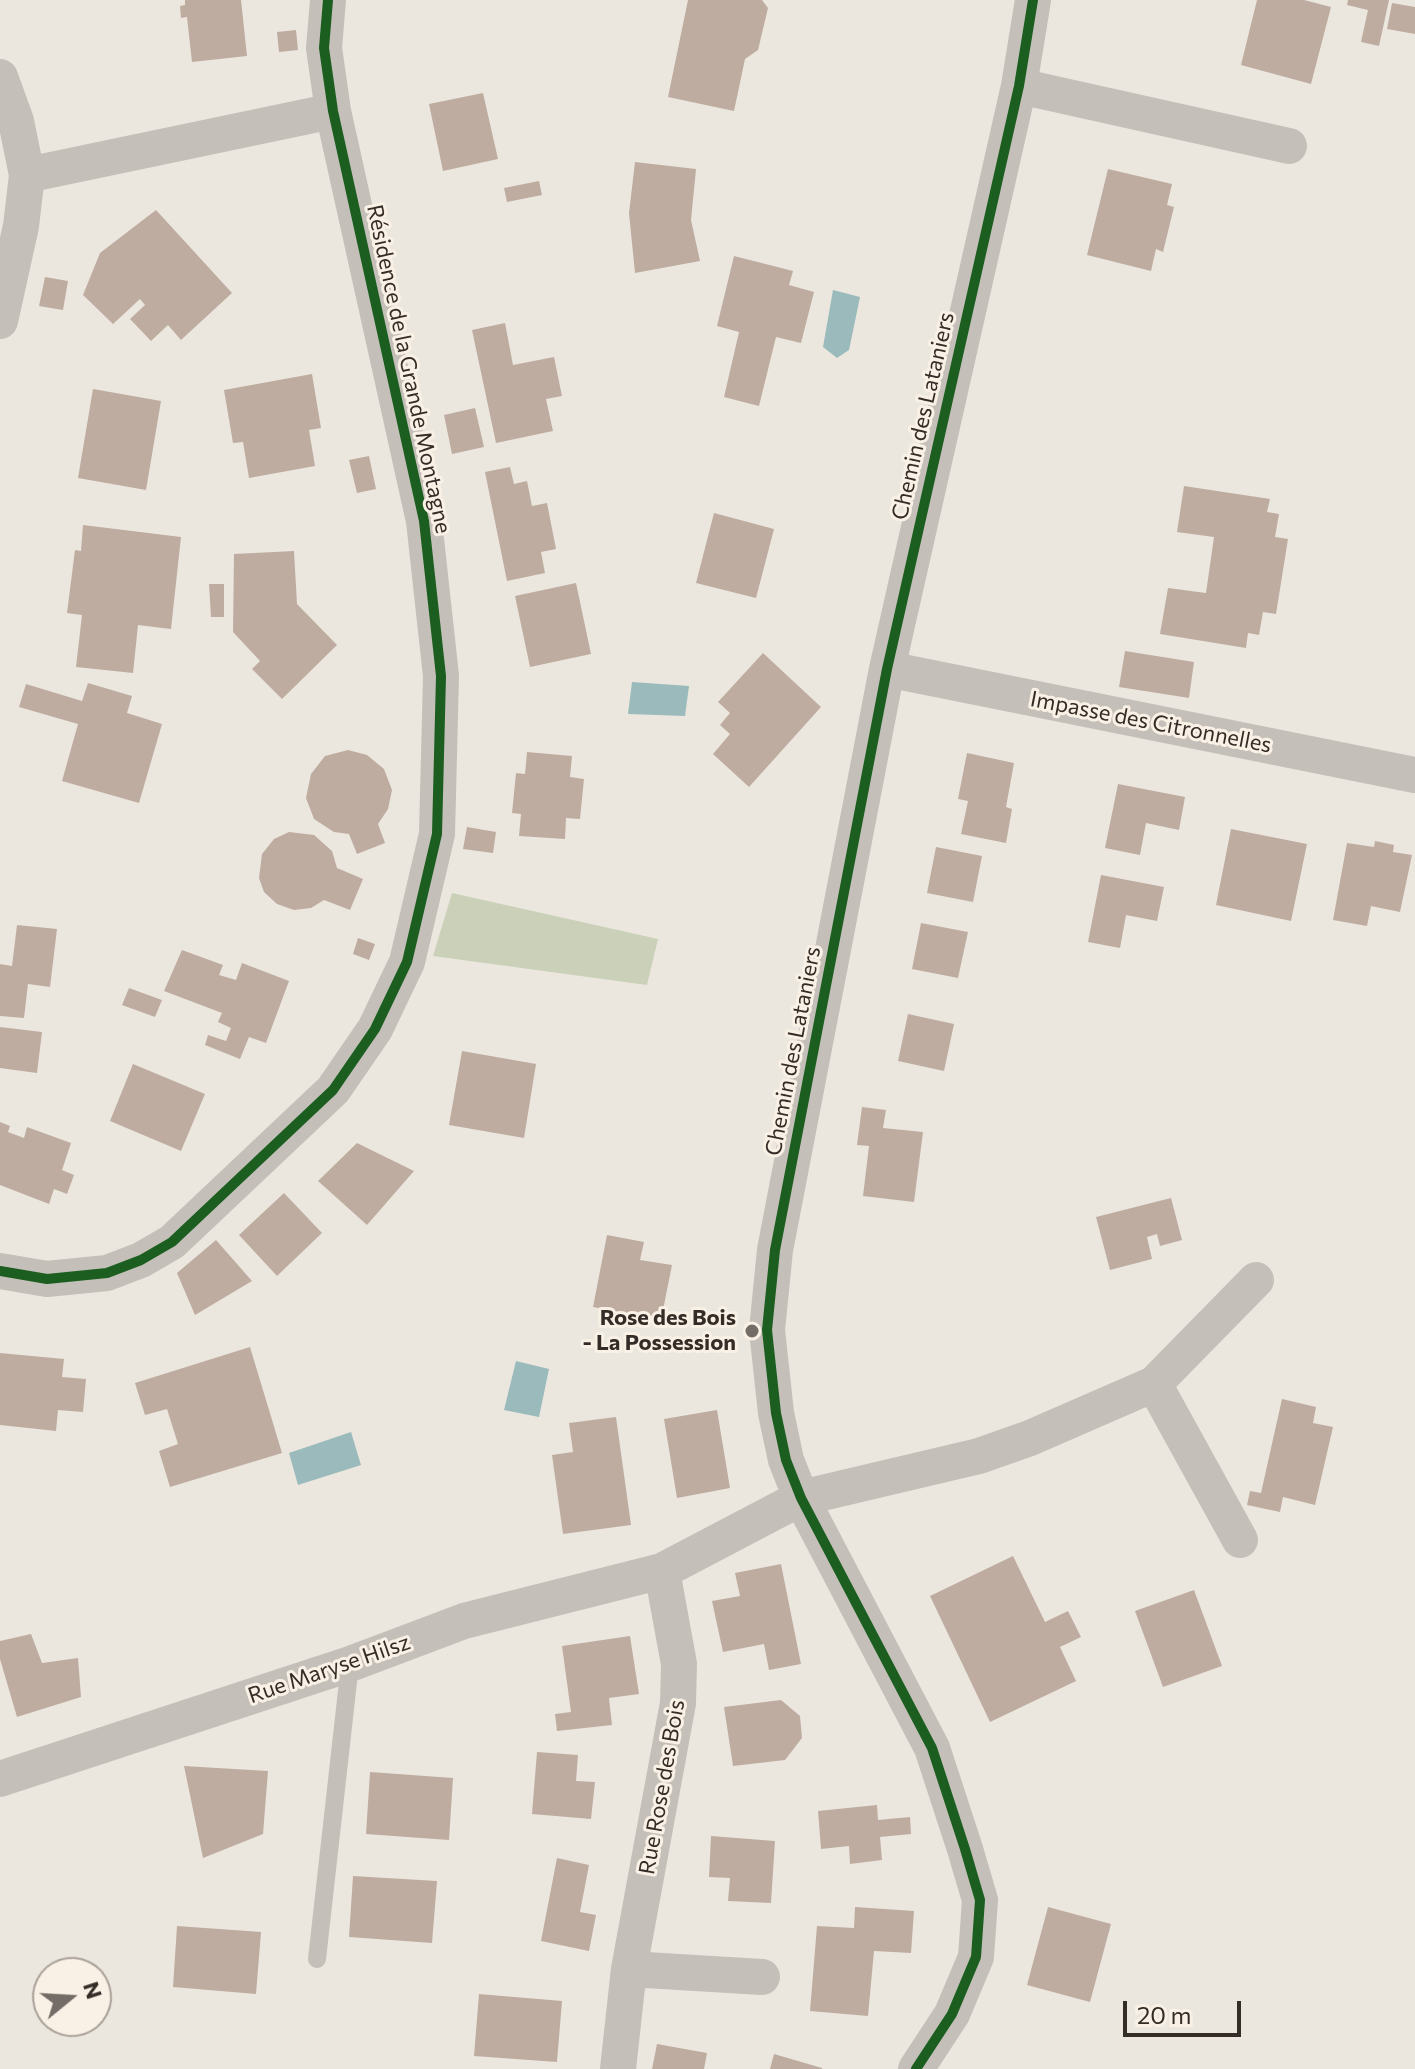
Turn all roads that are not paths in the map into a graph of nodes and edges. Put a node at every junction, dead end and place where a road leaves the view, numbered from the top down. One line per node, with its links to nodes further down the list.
1 (328, 0): 5 (street, Résidence de la Grande Montagne)
2 (1033, 0): 4 (street, Chemin des Lataniers)
3 (0, 77): 7 (street)
4 (1019, 86): 6 (street); 9 (street, Chemin des Lataniers)
5 (333, 111): 7 (street); 11 (street, Résidence de la Grande Montagne)
6 (1289, 146)
7 (27, 175): 8 (street)
8 (0, 321)
9 (887, 669): 10 (street, Impasse des Citronnelles); 14 (street, Chemin des Lataniers)
10 (1415, 775)
11 (0, 1271)
12 (1256, 1280): 13 (street)
13 (1154, 1384): 14 (street); 15 (street)
14 (801, 1498): 16 (street); 23 (street, Chemin des Lataniers)
15 (1240, 1540)
16 (662, 1571): 17 (street, Rue Maryse Hilsz); 20 (street, Rue Rose des Bois)
17 (350, 1664): 18 (street, Rue Maryse Hilsz); 19 (lane)
18 (0, 1779)
19 (317, 1959)
20 (629, 1969): 21 (street); 22 (street, Rue Rose des Bois)
21 (762, 1977)
22 (618, 2069)
23 (916, 2069)

